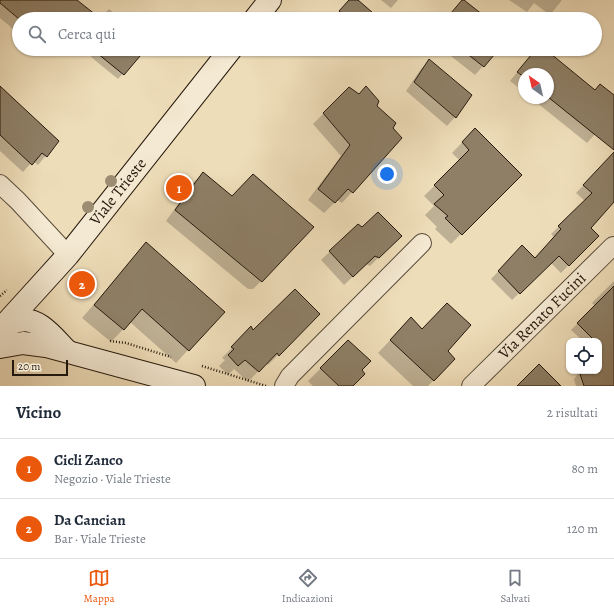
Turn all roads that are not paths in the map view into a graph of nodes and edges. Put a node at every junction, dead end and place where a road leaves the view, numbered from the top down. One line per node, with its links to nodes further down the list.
1 (270, 0): 2 (main road)
2 (261, 12)
3 (225, 56): 7 (main road, Viale Trieste)
4 (0, 184): 7 (street)
5 (422, 243): 13 (street)
6 (614, 246): 14 (street, Via Renato Fucini)
7 (68, 255): 8 (main road, Viale Trieste)
8 (47, 280): 9 (main road); 10 (main road, Viale Trieste)
9 (40, 325): 10 (main road); 11 (main road)
10 (1, 335): 11 (main road)
11 (66, 350): 12 (main road)
12 (197, 376)
13 (284, 386)
14 (471, 386)

